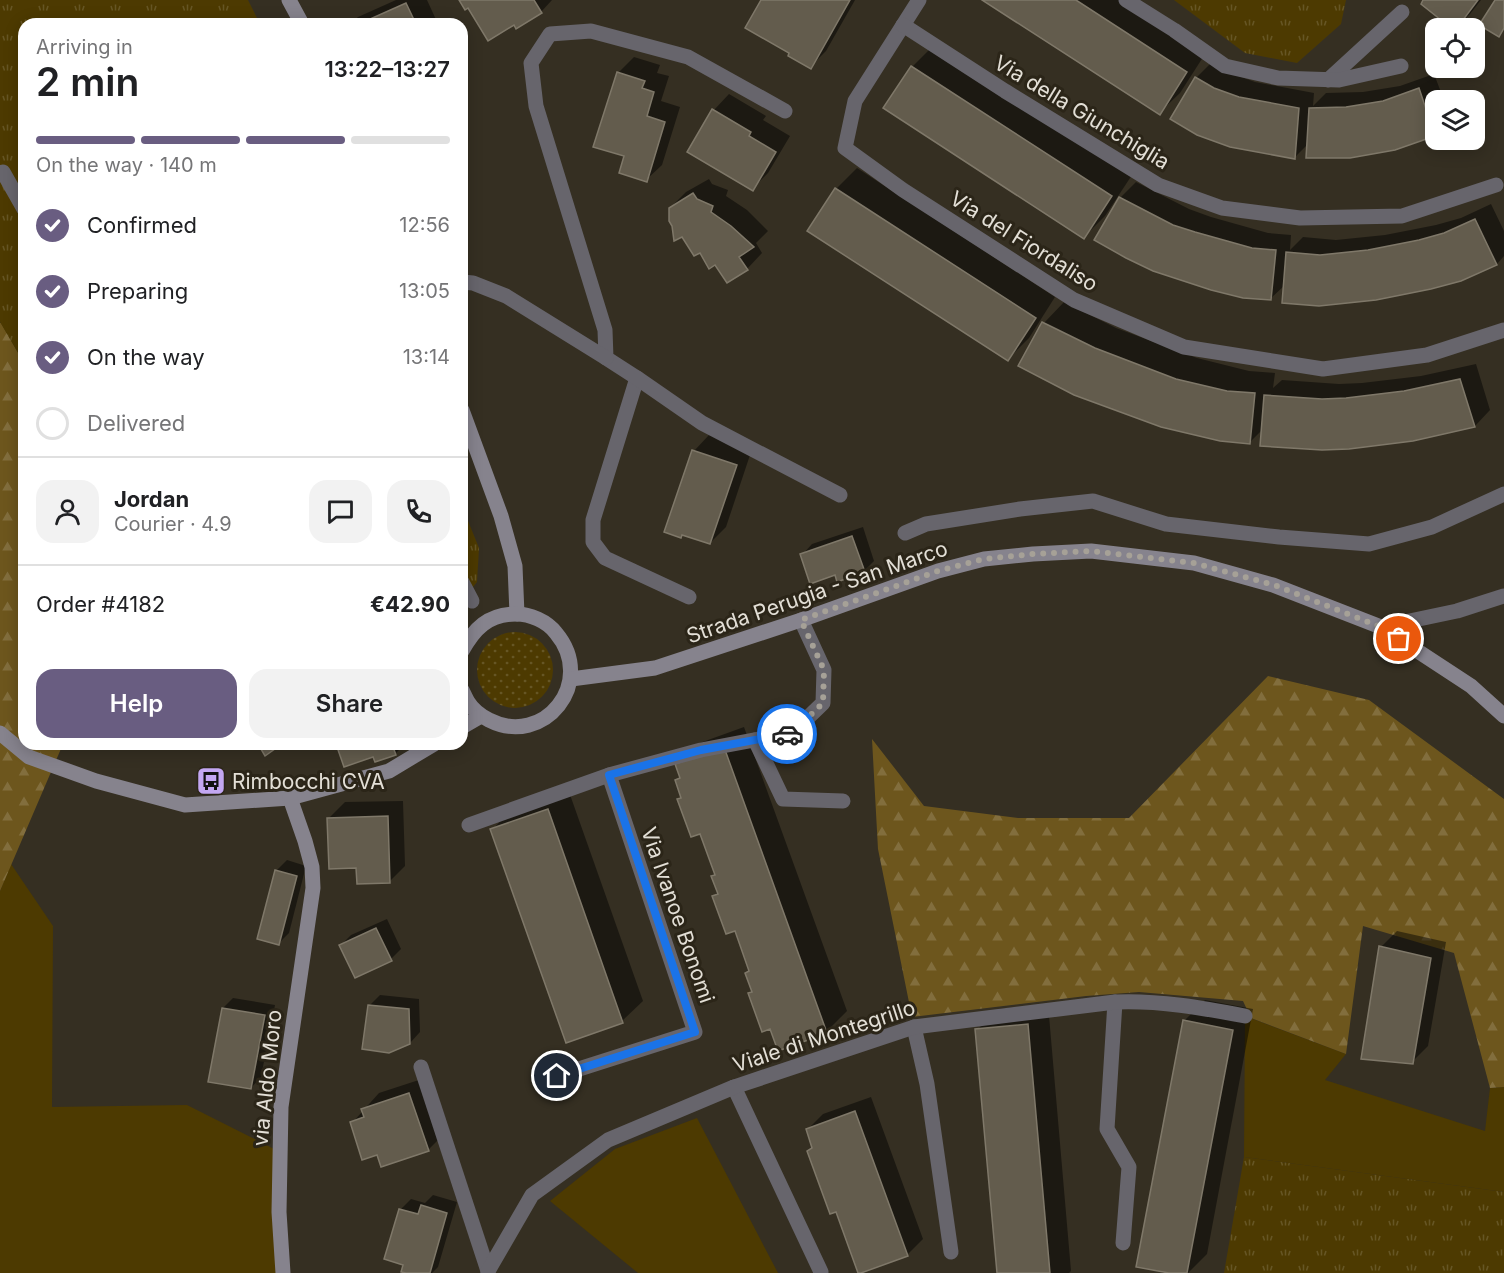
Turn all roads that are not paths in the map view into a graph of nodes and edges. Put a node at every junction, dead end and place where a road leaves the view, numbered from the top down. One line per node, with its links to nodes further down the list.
1 (289, 0): 5 (main road)
2 (919, 0): 6 (street)
3 (1126, 0): 8 (street)
4 (1402, 12): 8 (street)
5 (299, 18)
6 (903, 25): 11 (street, Via della Giunchiglia); 14 (street, Via del Fiordaliso)
7 (1401, 66): 8 (street)
8 (1328, 80)
9 (785, 111): 15 (street)
10 (3, 171): 12 (street)
11 (1496, 185)
12 (18, 198)
13 (468, 283): 15 (street)
14 (1504, 330)
15 (606, 358): 16 (street)
16 (637, 378): 19 (street); 23 (street)
17 (468, 426): 25 (main road)
18 (1504, 494): 20 (street)
19 (840, 495)
20 (905, 533)
21 (468, 593): 24 (street)
22 (1504, 596): 27 (street)
23 (689, 597)
24 (472, 601)
25 (517, 614): 28 (main road); 29 (main road)
26 (801, 620): 27 (main road, Strada Perugia - San Marco); 29 (main road, Strada Perugia - San Marco); 35 (street)
27 (1381, 627): 32 (main road, Strada Perugia - San Marco)
28 (468, 640)
29 (571, 679): 31 (main road)
30 (468, 703): 31 (main road)
31 (481, 716): 33 (main road)
32 (1504, 716)
33 (468, 724)
34 (0, 733): 36 (main road)
35 (755, 740): 39 (street); 41 (street)
36 (18, 748)
37 (21, 750): 40 (main road)
38 (424, 750): 40 (main road)
39 (609, 775): 42 (street); 47 (street, Via Ivanoe Bonomi)
40 (290, 798): 53 (main road, via Aldo Moro)
41 (843, 801)
42 (470, 825)
43 (1115, 1002): 44 (street, Viale di Montegrillo); 45 (street, Viale di Montegrillo); 49 (street)
44 (1245, 1016)
45 (914, 1027): 48 (street, Viale di Montegrillo); 50 (street)
46 (421, 1066): 51 (street)
47 (557, 1076)
48 (734, 1087): 51 (street, Viale di Montegrillo); 52 (street)
49 (1123, 1243)
50 (951, 1252)
51 (488, 1272)
52 (821, 1272)
53 (283, 1273)

